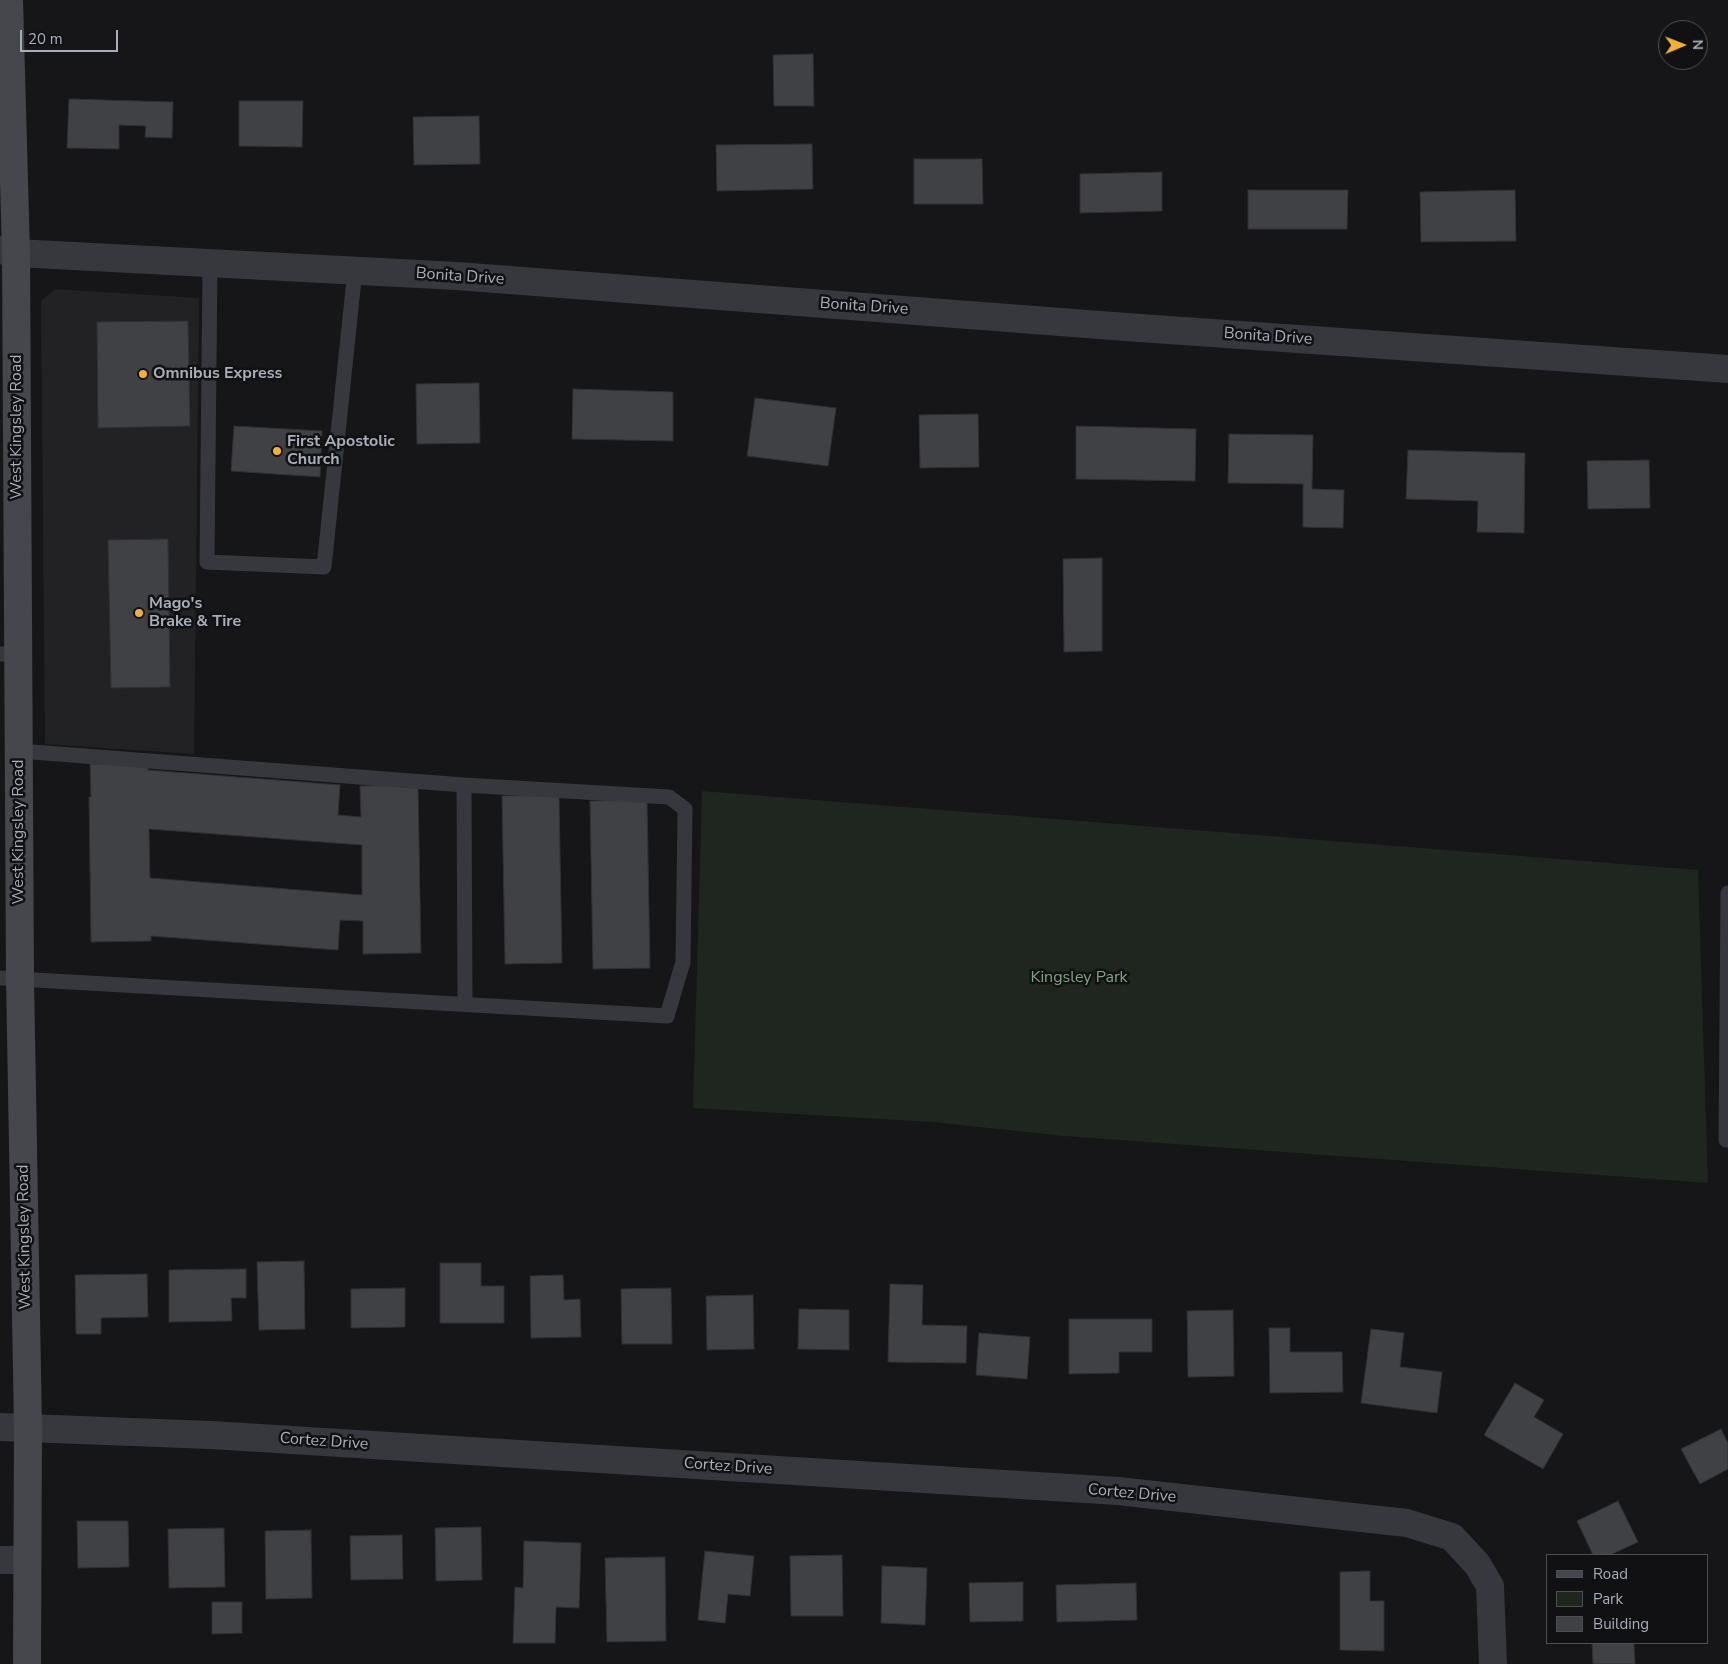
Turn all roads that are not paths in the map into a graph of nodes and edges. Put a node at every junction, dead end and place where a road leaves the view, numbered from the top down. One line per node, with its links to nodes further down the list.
1 (10, 0): 2 (main road, West Kingsley Road)
2 (8, 252): 3 (street, Bonita Drive); 6 (main road, West Kingsley Road)
3 (210, 262): 4 (street, Bonita Drive); 4 (lane)
4 (355, 270): 5 (street, Bonita Drive)
5 (1728, 369)
6 (9, 654): 7 (main road, West Kingsley Road)
7 (19, 751): 8 (lane); 10 (main road, West Kingsley Road)
8 (464, 785): 11 (lane); 11 (lane)
9 (1728, 893): 12 (lane)
10 (10, 978): 11 (lane); 14 (main road, West Kingsley Road)
11 (465, 1004)
12 (1728, 1140)
13 (0, 1427): 14 (street, Cortez Drive)
14 (28, 1428): 15 (main road, West Kingsley Road); 17 (street, Cortez Drive)
15 (13, 1560): 16 (main road, West Kingsley Road)
16 (27, 1664)
17 (1493, 1664)

